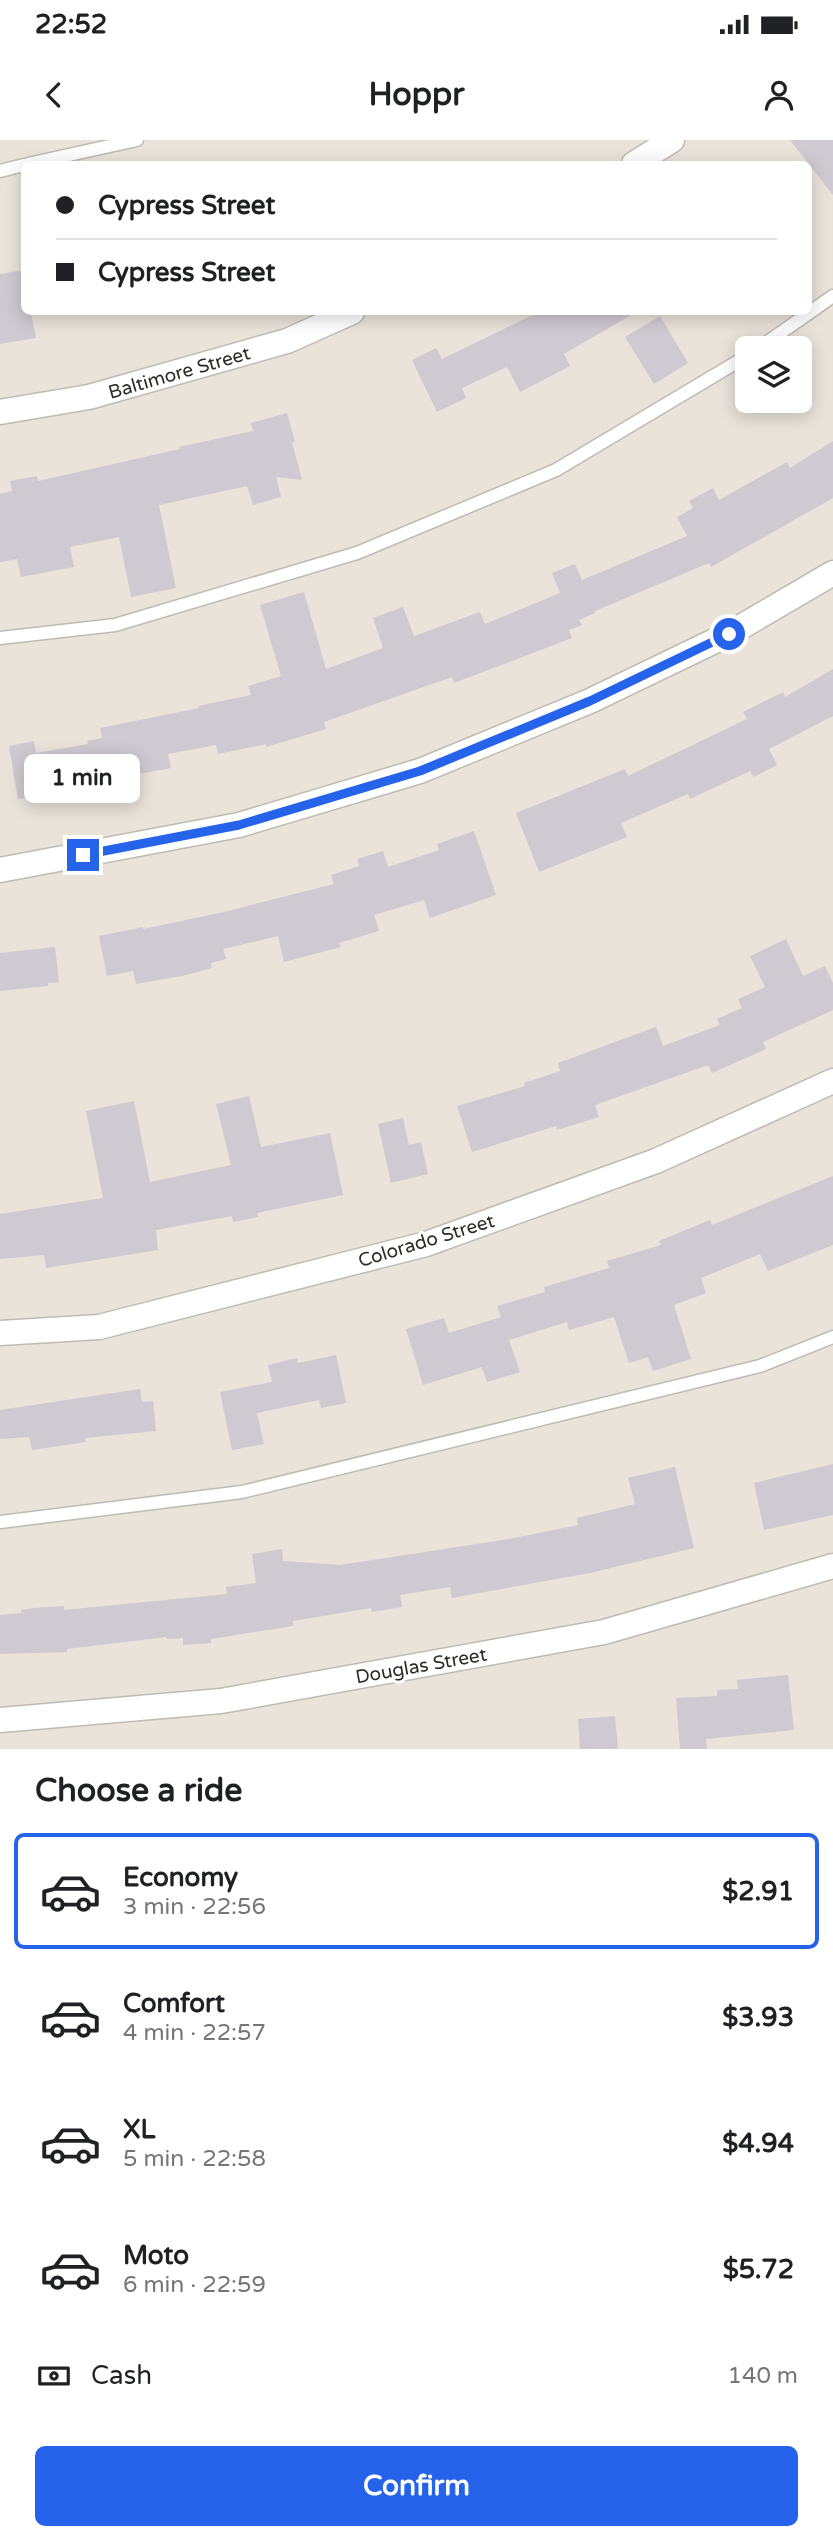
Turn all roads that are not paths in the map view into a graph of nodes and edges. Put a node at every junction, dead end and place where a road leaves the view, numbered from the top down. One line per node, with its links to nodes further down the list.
1 (137, 140): 3 (lane)
2 (672, 140): 4 (street)
3 (44, 161)
4 (639, 161)
5 (21, 166): 6 (lane)
6 (0, 171)
7 (833, 296): 8 (lane)
8 (812, 311)
9 (345, 315): 13 (street, Baltimore Street)
10 (806, 315): 11 (lane)
11 (776, 336)
12 (735, 363): 15 (lane)
13 (0, 412)
14 (833, 573): 16 (street)
15 (0, 638)
16 (0, 870)
17 (833, 1081): 18 (street, Colorado Street)
18 (0, 1333)
19 (833, 1338): 20 (lane)
20 (0, 1522)
21 (833, 1566): 22 (street, Douglas Street)
22 (0, 1720)

